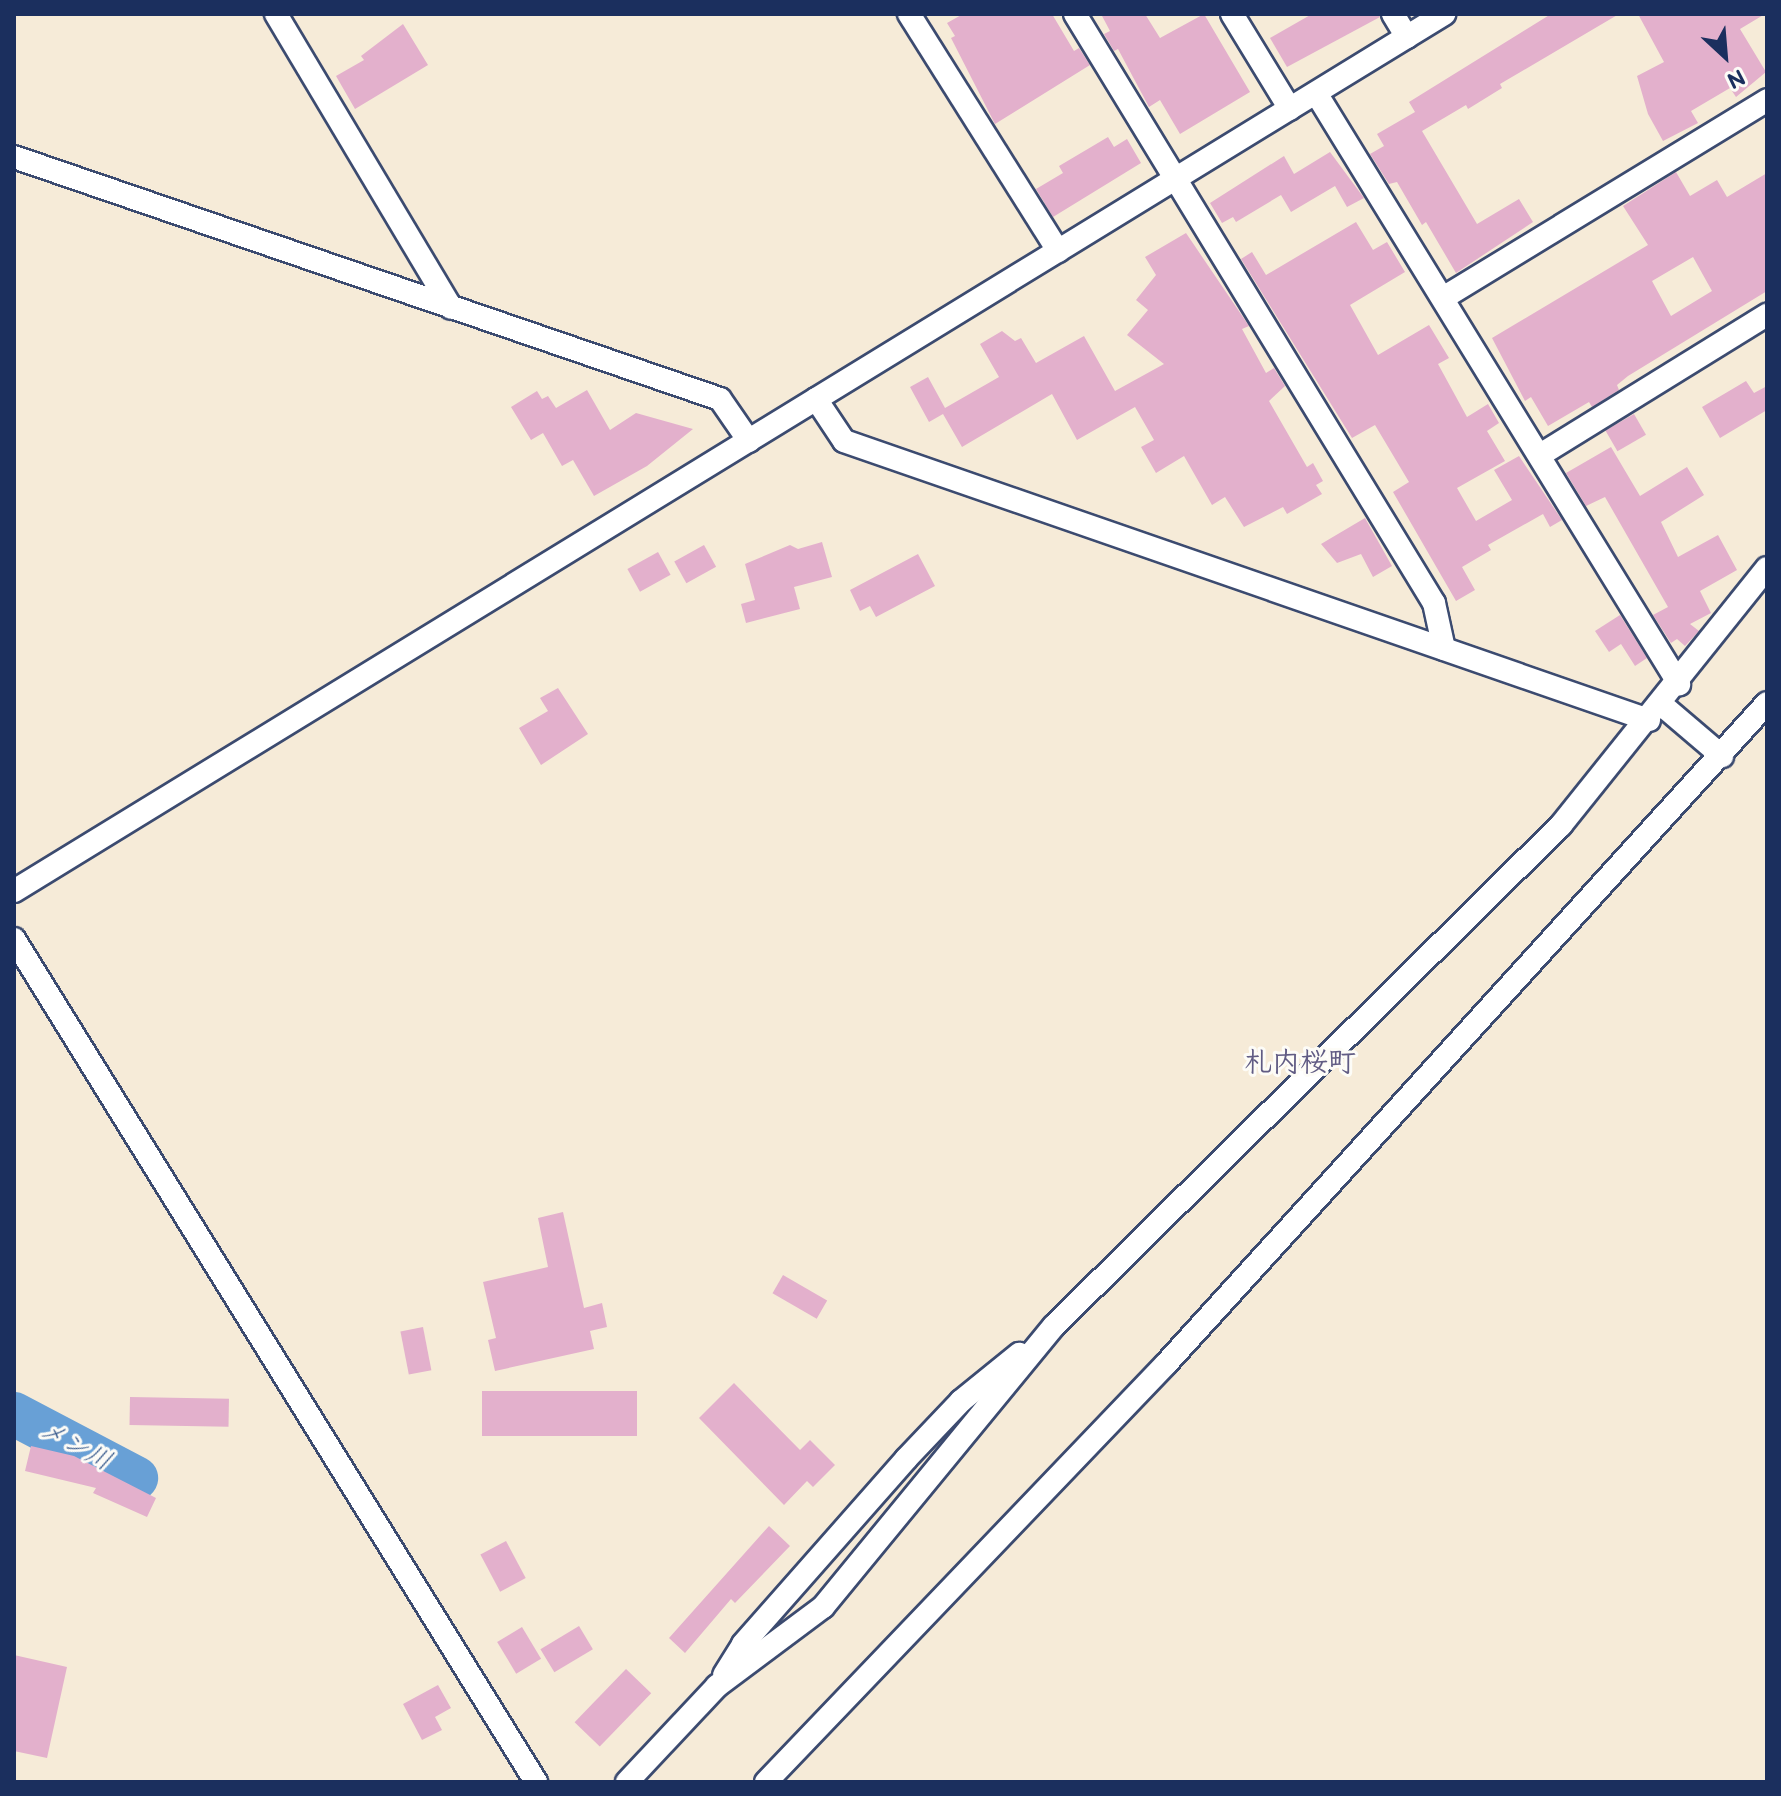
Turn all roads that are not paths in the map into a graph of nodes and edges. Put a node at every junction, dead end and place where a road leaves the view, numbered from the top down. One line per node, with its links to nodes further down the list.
1 (276, 14): 15 (street)
2 (909, 14): 13 (street)
3 (1075, 14): 12 (street)
4 (1232, 14): 10 (street)
5 (1393, 14): 7 (street)
6 (1444, 14): 7 (street)
7 (1407, 37): 8 (street)
8 (1316, 93): 10 (street); 14 (street)
9 (1767, 100): 14 (street)
10 (1290, 109): 12 (street)
11 (14, 157): 15 (street)
12 (1176, 179): 13 (street); 21 (street)
13 (1058, 251): 17 (street)
14 (1443, 298): 19 (street)
15 (451, 308): 18 (street)
16 (1767, 315): 19 (street)
17 (816, 399): 18 (street); 21 (street)
18 (749, 441): 26 (street)
19 (1540, 455): 22 (street)
20 (1767, 568): 22 (street)
21 (1444, 649): 24 (street)
22 (1679, 684): 24 (street)
23 (1767, 703): 25 (street)
24 (1656, 712): 25 (street); 28 (street)
25 (1722, 756): 32 (street)
26 (14, 891)
27 (14, 939): 30 (street)
28 (1054, 1326): 29 (street); 29 (street)
29 (717, 1686): 31 (street)
30 (536, 1782)
31 (627, 1782)
32 (766, 1782)

